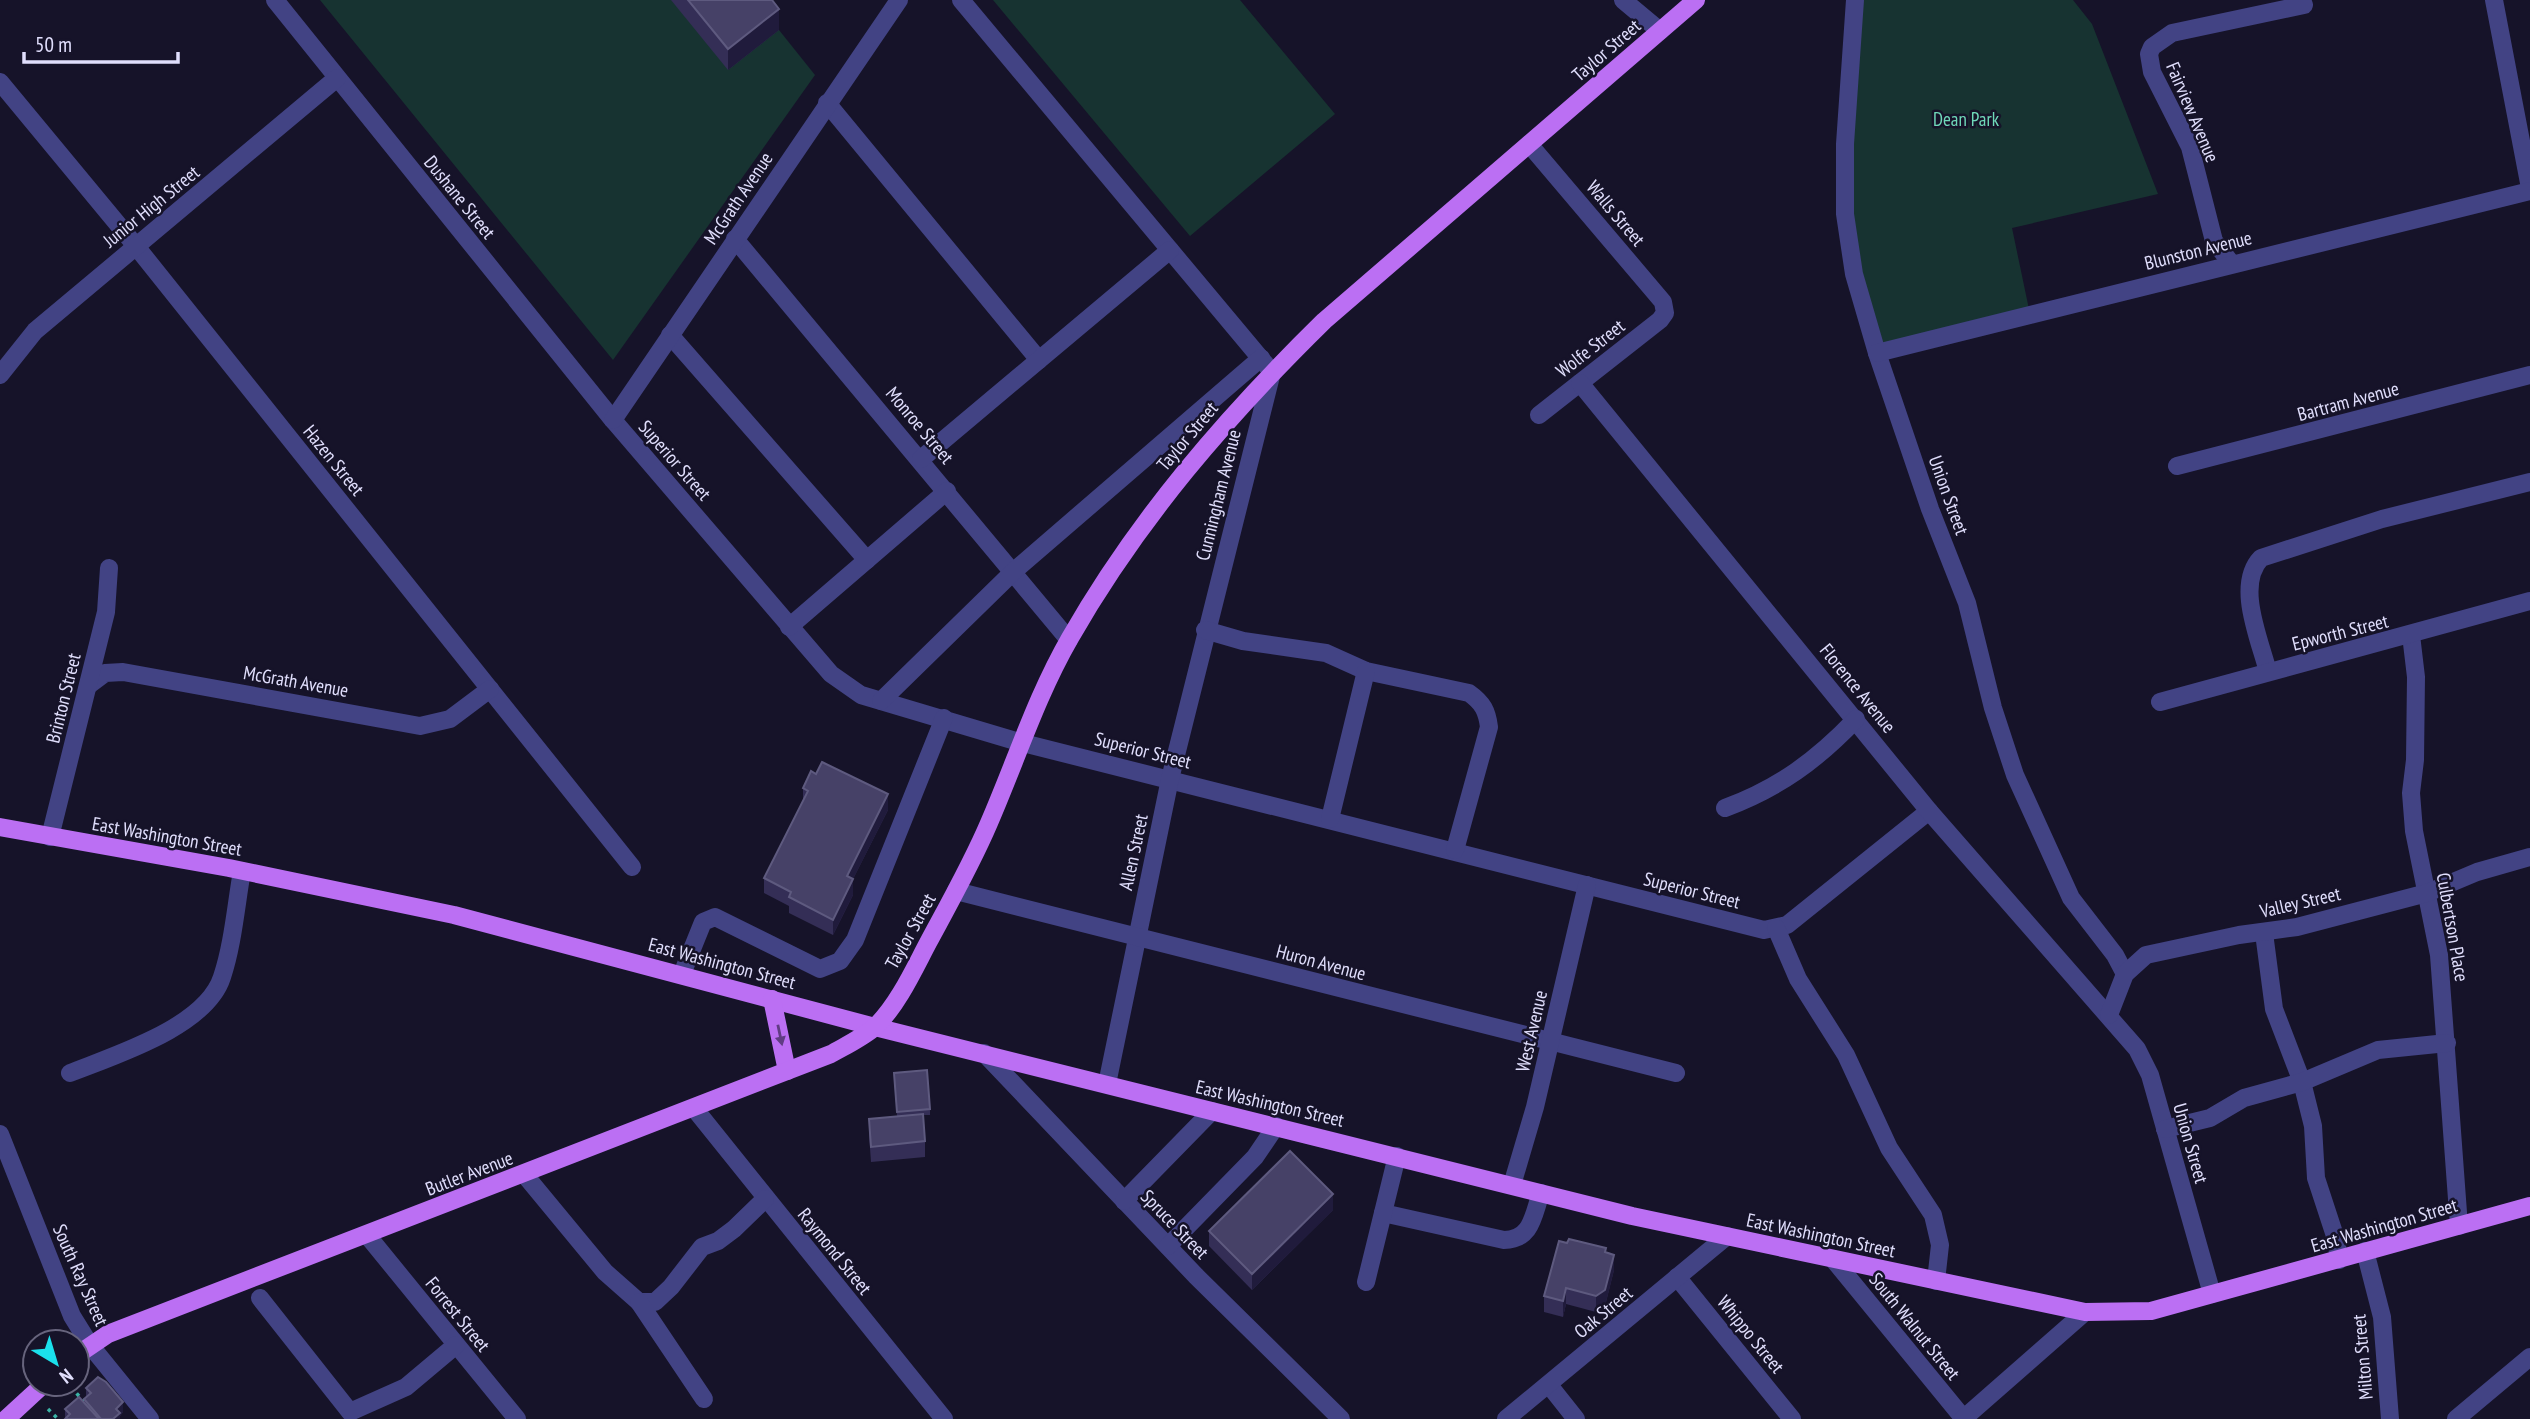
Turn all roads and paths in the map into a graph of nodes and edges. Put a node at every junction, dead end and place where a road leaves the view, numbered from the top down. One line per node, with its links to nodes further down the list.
1 (275, 0): 10 (street, Dushane Street)
2 (899, 0): 12 (street, McGrath Avenue)
3 (961, 0): 17 (street)
4 (1623, 0): 9 (street)
5 (1696, 0): 9 (main road, Taylor Street)
6 (1855, 0): 21 (street, Union Street)
7 (2494, 0): 14 (street)
8 (2309, 2): 18 (street, Fairview Avenue)
9 (1660, 31): 13 (main road, Taylor Street)
10 (337, 78): 16 (street, Junior High Street); 28 (street, Dushane Street)
11 (0, 82): 16 (street, Hazen Street)
12 (827, 103): 15 (street, McGrath Avenue); 22 (street)
13 (1529, 144): 19 (street, Walls Street); 23 (main road, Taylor Street)
14 (2530, 190): 18 (street, Blunston Avenue)
15 (735, 239): 20 (street, McGrath Avenue); 29 (street, Monroe Street)
16 (135, 245): 24 (street, Junior High Street); 44 (street, Hazen Street)
17 (1170, 250): 22 (street); 23 (street)
18 (2231, 263): 21 (street, Blunston Avenue)
19 (1665, 313): 26 (street, Wolfe Street)
20 (670, 335): 28 (street, McGrath Avenue); 33 (street)
21 (1877, 353): 67 (street, Union Street)
22 (1039, 360): 29 (street)
23 (1266, 365): 35 (street, Taylor Street); 38 (street, Cunningham Avenue); 40 (main road, Taylor Street)
24 (0, 374)
25 (2530, 375): 30 (street, Bartram Avenue)
26 (1580, 383): 27 (street, Wolfe Street); 48 (street, Florence Avenue)
27 (1539, 415)
28 (613, 420): 37 (street, Superior Street)
29 (921, 459): 32 (street, Monroe Street)
30 (2177, 466)
31 (2530, 482): 42 (street)
32 (947, 491): 33 (street); 35 (street, Monroe Street)
33 (867, 560): 37 (street)
34 (109, 568): 43 (street, Brinton Street)
35 (1014, 571): 40 (street, Monroe Street); 45 (street, Taylor Street)
36 (2530, 601): 39 (street, Epworth Street)
37 (789, 627): 45 (street, Superior Street)
38 (1205, 630): 41 (street); 50 (street, Allen Street)
39 (2411, 635): 42 (street, Epworth Street); 62 (street, Culbertson Place)
40 (1069, 640): 49 (main road, Taylor Street)
41 (1366, 671): 53 (street); 56 (street)
42 (2268, 672): 46 (street, Epworth Street)
43 (89, 685): 44 (street, McGrath Avenue); 55 (street, Brinton Street)
44 (490, 690): 58 (street, Hazen Street)
45 (881, 701): 47 (street, Superior Street)
46 (2160, 702)
47 (944, 718): 49 (street, Superior Street); 66 (street)
48 (1856, 719): 51 (street); 52 (street, Florence Avenue)
49 (1019, 742): 50 (street, Superior Street); 61 (main road, Taylor Street)
50 (1170, 779): 53 (street, Superior Street); 65 (street, Allen Street)
51 (1725, 808)
52 (1929, 811): 63 (street); 69 (street, Florence Avenue)
53 (1330, 819): 56 (street, Superior Street)
54 (0, 827): 55 (main road, East Washington Street)
55 (50, 837): 59 (main road, East Washington Street)
56 (1455, 850): 60 (street, Superior Street)
57 (2530, 857): 62 (street, Valley Street)
58 (632, 867)
59 (242, 871): 66 (main road, East Washington Street); 75 (street)
60 (1587, 886): 63 (street, Superior Street); 71 (street, West Avenue)
61 (956, 891): 65 (street, Huron Avenue); 70 (main road, Taylor Street)
62 (2427, 893): 64 (street, Valley Street); 72 (street, Culbertson Place)
63 (1776, 928): 100 (street)
64 (2264, 933): 67 (street, Valley Street); 77 (street)
65 (1136, 935): 71 (street, Huron Avenue); 78 (street, Allen Street)
66 (682, 974): 68 (main road, East Washington Street)
67 (2125, 974): 69 (street)
68 (772, 999): 70 (main road, East Washington Street); 74 (main road, one-way to 74)
69 (2109, 1015): 82 (street, Union Street)
70 (875, 1027): 73 (main road, East Washington Street); 74 (main road, Butler Avenue)
71 (1551, 1040): 76 (street, Huron Avenue); 86 (street, West Avenue)
72 (2447, 1043): 77 (street); 92 (street, Culbertson Place)
73 (984, 1053): 78 (main road, East Washington Street); 89 (street, Spruce Street)
74 (788, 1072): 79 (main road, Butler Avenue)
75 (71, 1073)
76 (1676, 1073)
77 (2302, 1082): 82 (street); 98 (street)
78 (1107, 1084): 80 (main road, East Washington Street)
79 (694, 1108): 85 (main road, Butler Avenue); 88 (street, Raymond Street)
80 (1212, 1111): 81 (main road, East Washington Street); 89 (street)
81 (1276, 1126): 84 (main road, East Washington Street); 95 (street)
82 (2165, 1129): 102 (street, Union Street)
83 (0, 1133): 106 (street, South Ray Street)
84 (1397, 1156): 86 (main road, East Washington Street); 91 (street)
85 (524, 1174): 93 (main road, Butler Avenue); 104 (street)
86 (1511, 1185): 87 (main road, East Washington Street)
87 (1541, 1193): 91 (street); 94 (main road, East Washington Street)
88 (765, 1199): 104 (street); 121 (street, Raymond Street)
89 (1124, 1201): 95 (street, Spruce Street)
90 (2530, 1206): 92 (main road, East Washington Street)
91 (1383, 1213): 101 (street)
92 (2459, 1226): 96 (main road, East Washington Street)
93 (367, 1235): 107 (main road, Butler Avenue); 108 (street, Forrest Street)
94 (1727, 1236): 97 (main road, East Washington Street); 99 (street, Oak Street)
95 (1168, 1246): 122 (street, Spruce Street)
96 (2365, 1251): 98 (main road, East Washington Street); 127 (street, Milton Street)
97 (1833, 1259): 100 (main road, East Washington Street); 126 (street, South Walnut Street)
98 (2339, 1260): 102 (main road, East Washington Street)
99 (1677, 1277): 111 (street, Oak Street); 125 (street, Whippo Street)
100 (1936, 1281): 105 (main road, East Washington Street)
101 (1367, 1282)
102 (2212, 1294): 105 (main road, East Washington Street)
103 (260, 1298): 108 (street)
104 (639, 1302): 114 (street)
105 (2085, 1312): 126 (street)
106 (76, 1328)
107 (91, 1345)
108 (456, 1345): 120 (street, Forrest Street)
109 (2530, 1357): 128 (street)
110 (91, 1358): 119 (street, South Ray Street)
111 (1549, 1385): 123 (street, Oak Street); 124 (street)
112 (29, 1398): 117 (main road)
113 (81, 1398): 115 (path)
114 (704, 1399)
115 (88, 1406)
116 (48, 1409): 118 (path)
117 (6, 1419)
118 (58, 1419)
119 (150, 1419)
120 (517, 1419)
121 (944, 1419)
122 (1341, 1419)
123 (1506, 1419)
124 (1576, 1419)
125 (1792, 1419)
126 (1964, 1419)
127 (2390, 1419)
128 (2456, 1419)

